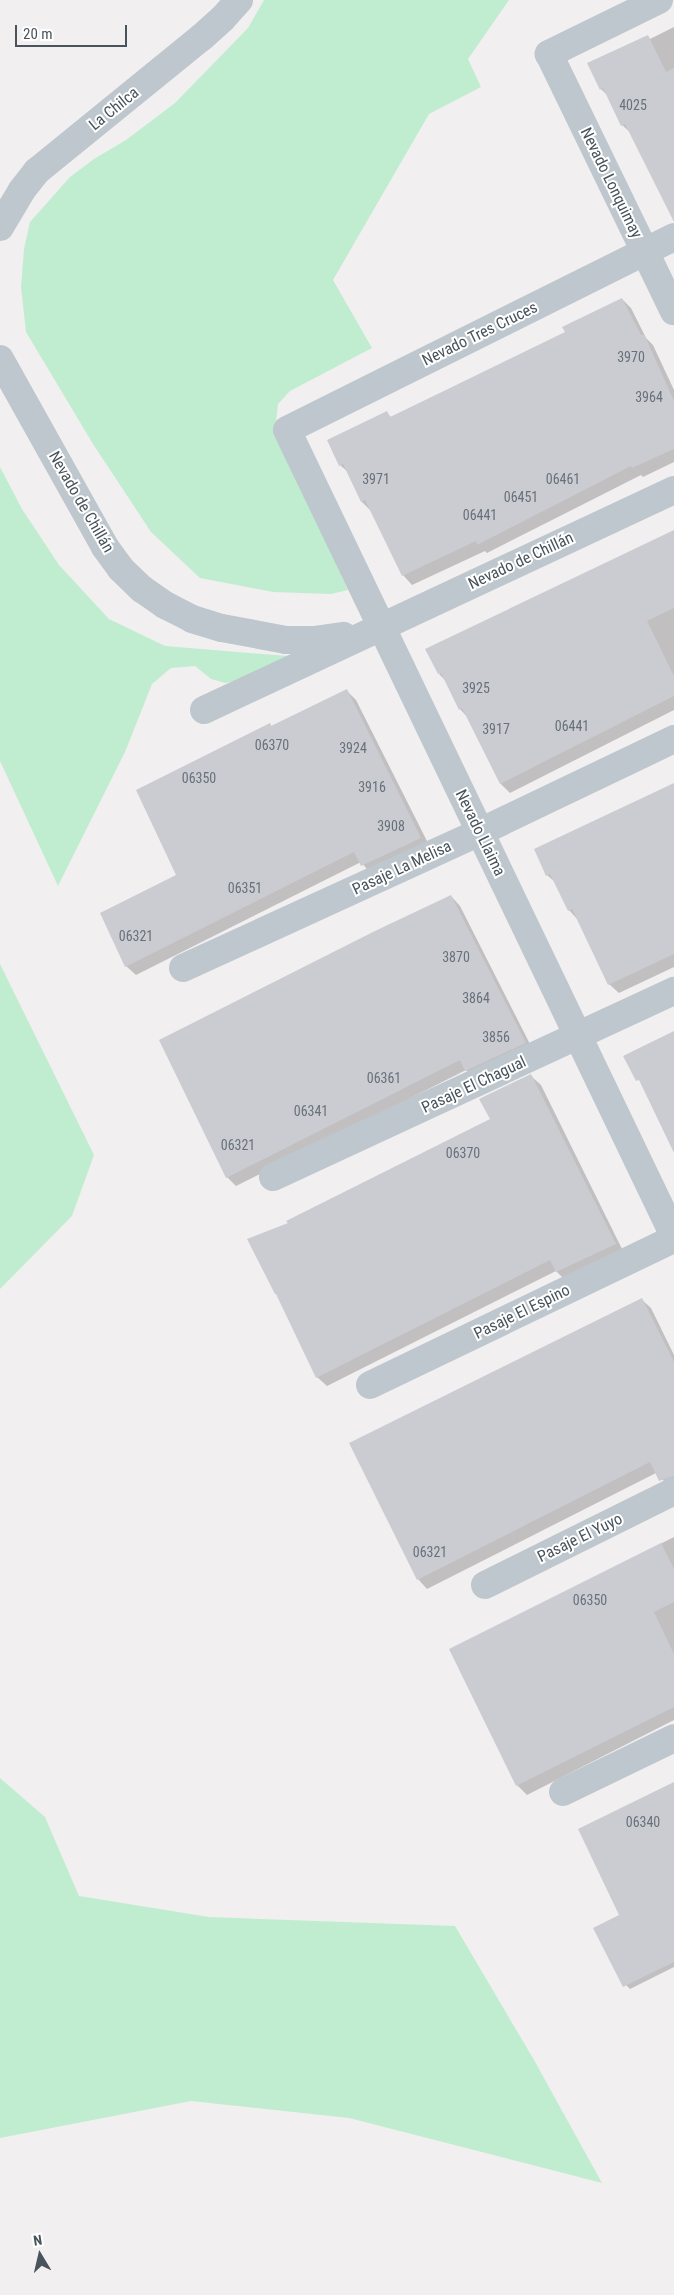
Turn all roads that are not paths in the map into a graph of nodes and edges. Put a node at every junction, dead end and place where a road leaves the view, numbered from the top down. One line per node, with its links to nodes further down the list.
1 (239, 0): 3 (street, La Chilca)
2 (659, 0): 5 (street, Nevado Lonquimay)
3 (0, 227)
4 (674, 237): 5 (street, Nevado Tres Cruces)
5 (645, 252): 6 (street, Nevado Lonquimay); 8 (street, Nevado Tres Cruces)
6 (674, 311)
7 (0, 359): 10 (street, Nevado de Chillán)
8 (287, 430): 10 (street, Nevado Llaima)
9 (674, 490): 10 (street, Nevado de Chillán)
10 (375, 630): 11 (street, Nevado de Chillán); 13 (street, Nevado Llaima)
11 (204, 710)
12 (674, 739): 13 (street, Pasaje La Melisa)
13 (480, 832): 14 (street, Pasaje La Melisa); 16 (street, Nevado Llaima)
14 (183, 968)
15 (674, 991): 16 (street, Pasaje El Chagual)
16 (578, 1037): 17 (street, Pasaje El Chagual); 18 (street, Nevado Llaima)
17 (273, 1177)
18 (674, 1238): 19 (street, Pasaje El Espino)
19 (370, 1385)
20 (674, 1491): 21 (street, Pasaje El Yuyo)
21 (485, 1585)
22 (674, 1738): 23 (street)
23 (563, 1792)

